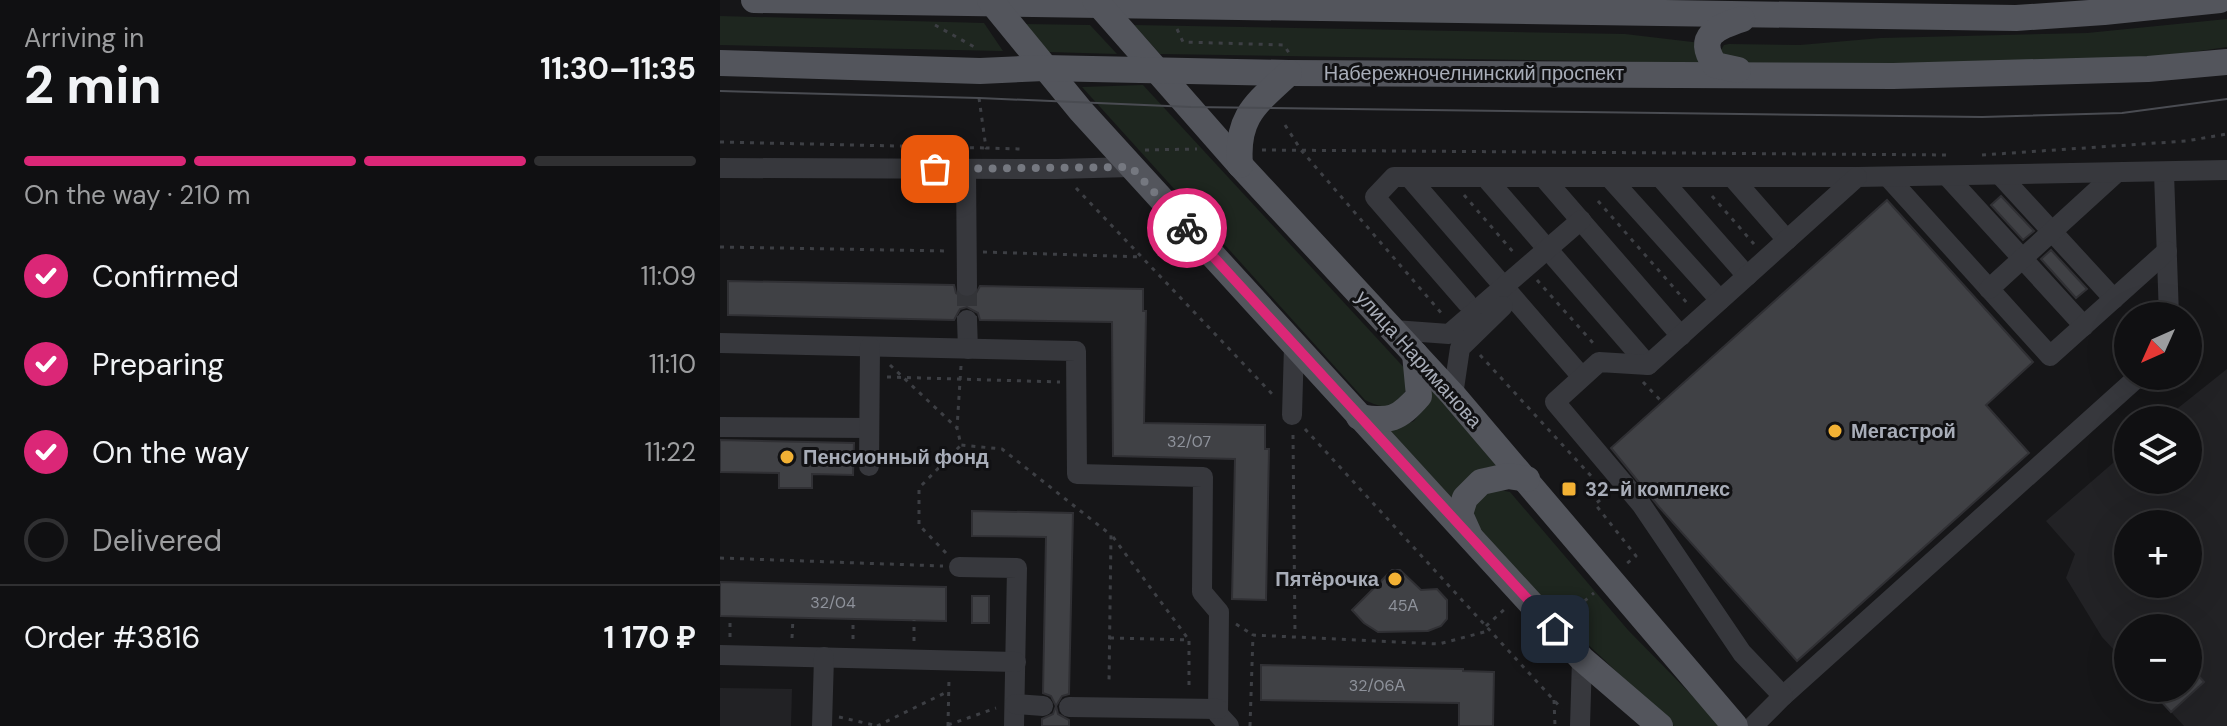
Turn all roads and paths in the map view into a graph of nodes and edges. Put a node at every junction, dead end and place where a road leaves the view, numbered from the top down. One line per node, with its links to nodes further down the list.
1 (754, 0): 3 (main road)
2 (2220, 0): 7 (main road)
3 (840, 1): 6 (main road)
4 (992, 2): 5 (main road); 6 (main road); 14 (main road)
5 (1097, 2): 8 (main road); 15 (main road, улица Нариманова)
6 (926, 8): 10 (path)
7 (1934, 9): 8 (main road)
8 (1753, 15): 16 (main road)
9 (1175, 26): 13 (path)
10 (979, 50)
11 (2227, 62): 16 (main road, Набережночелнинский проспект)
12 (720, 63): 14 (main road, Набережночелнинский проспект)
13 (1290, 65): 15 (main road, Набережночелнинский проспект); 16 (main road, Набережночелнинский проспект); 28 (main road)
14 (1044, 68): 15 (main road, Набережночелнинский проспект); 29 (main road)
15 (1153, 69): 28 (main road, улица Нариманова)
16 (1753, 73)
17 (979, 98): 21 (path)
18 (1285, 125): 24 (path)
19 (2227, 134): 27 (path)
20 (720, 142): 21 (path)
21 (986, 148): 22 (path)
22 (1025, 149)
23 (1202, 149): 29 (path)
24 (1301, 150): 25 (path); 28 (path); 70 (path)
25 (1674, 153): 26 (path); 43 (path)
26 (1954, 155)
27 (1969, 155)
28 (1247, 157): 69 (main road, улица Нариманова)
29 (1136, 158): 31 (street); 73 (main road)
30 (720, 168): 32 (street)
31 (1057, 169): 32 (street); 55 (path)
32 (966, 170): 53 (street)
33 (2227, 170): 34 (street)
34 (2164, 173): 35 (street); 52 (street)
35 (2115, 174): 36 (street); 49 (street)
36 (2000, 175): 37 (street); 49 (street)
37 (1947, 176): 46 (street); 57 (street)
38 (1409, 177): 39 (street); 61 (street); 65 (street)
39 (1485, 177): 40 (street); 54 (street)
40 (1543, 177): 41 (street); 48 (street)
41 (1609, 177): 42 (street); 63 (street)
42 (1660, 177): 43 (street); 58 (street)
43 (1695, 177): 44 (street); 56 (path)
44 (1732, 177): 45 (street); 50 (street)
45 (1857, 177): 46 (street); 50 (street)
46 (1888, 177): 60 (street)
47 (1598, 201): 66 (path)
48 (1585, 225): 54 (street); 71 (street)
49 (2052, 231): 57 (street); 62 (street)
50 (1787, 240): 56 (street)
51 (720, 247): 53 (path)
52 (2167, 251): 62 (street); 64 (street)
53 (967, 252): 55 (path); 59 (street)
54 (1552, 254): 61 (street); 77 (street)
55 (1143, 257): 85 (path)
56 (1767, 258): 58 (street)
57 (2022, 258): 60 (street); 68 (street)
58 (1747, 276): 63 (street)
59 (967, 286)
60 (1989, 289): 68 (street)
61 (1509, 292): 70 (street); 80 (street)
62 (2114, 299): 68 (street)
63 (1720, 300): 66 (street)
64 (2169, 302)
65 (1467, 303)
66 (1700, 318): 71 (street)
67 (967, 320): 75 (street)
68 (2084, 326)
69 (1394, 330): 70 (street); 76 (main road, улица Нариманова)
70 (1461, 335): 84 (street); 93 (path)
71 (1681, 336): 77 (street)
72 (720, 343): 74 (street)
73 (1294, 346): 85 (street); 86 (main road)
74 (870, 347): 75 (street); 78 (street); 79 (path)
75 (965, 348): 81 (path); 82 (street)
76 (1415, 354): 84 (main road, улица Нариманова); 86 (main road)
77 (1648, 365): 80 (street)
78 (869, 376): 79 (path); 88 (street)
79 (903, 377): 81 (path); 89 (path)
80 (1582, 377): 115 (street)
81 (960, 380): 82 (path); 89 (path)
82 (1075, 382): 121 (street)
83 (2123, 390): 115 (street)
84 (1453, 395): 92 (main road, улица Нариманова)
85 (1292, 415): 103 (path); 105 (path)
86 (1359, 417): 96 (main road)
87 (720, 427): 88 (street)
88 (869, 428): 91 (street)
89 (957, 428): 90 (path)
90 (961, 445): 95 (path); 99 (path)
91 (869, 466)
92 (1527, 479): 96 (main road); 130 (main road, улица Нариманова)
93 (1598, 483)
94 (1608, 494): 98 (path)
95 (1111, 535): 106 (path); 107 (path)
96 (1471, 538): 110 (main road)
97 (720, 558): 99 (path)
98 (1625, 565)
99 (959, 567): 112 (street)
100 (1603, 585): 101 (path)
101 (1567, 617)
102 (1495, 618): 103 (path)
103 (1486, 626): 104 (path)
104 (1490, 630): 105 (path); 116 (path)
105 (1295, 636): 128 (path)
106 (1110, 638): 107 (path); 113 (path)
107 (1189, 640): 120 (path)
108 (720, 655): 109 (street)
109 (824, 657): 111 (street); 122 (street)
110 (1582, 659): 123 (main road); 124 (street)
111 (949, 662): 112 (street); 114 (path)
112 (1016, 662): 117 (street)
113 (1109, 683)
114 (949, 691): 125 (path); 126 (path)
115 (1783, 696): 131 (street)
116 (1554, 700): 124 (path); 129 (path)
117 (1015, 704): 118 (street); 125 (path); 127 (street)
118 (1043, 706)
119 (1069, 707): 120 (street)
120 (1188, 708): 121 (street)
121 (1224, 717)
122 (822, 719): 126 (path)
123 (1646, 721)
124 (1575, 722)
125 (948, 725)
126 (877, 726)
127 (1014, 726)
128 (1250, 726)
129 (1555, 726)
130 (1735, 726)
131 (1753, 726)

